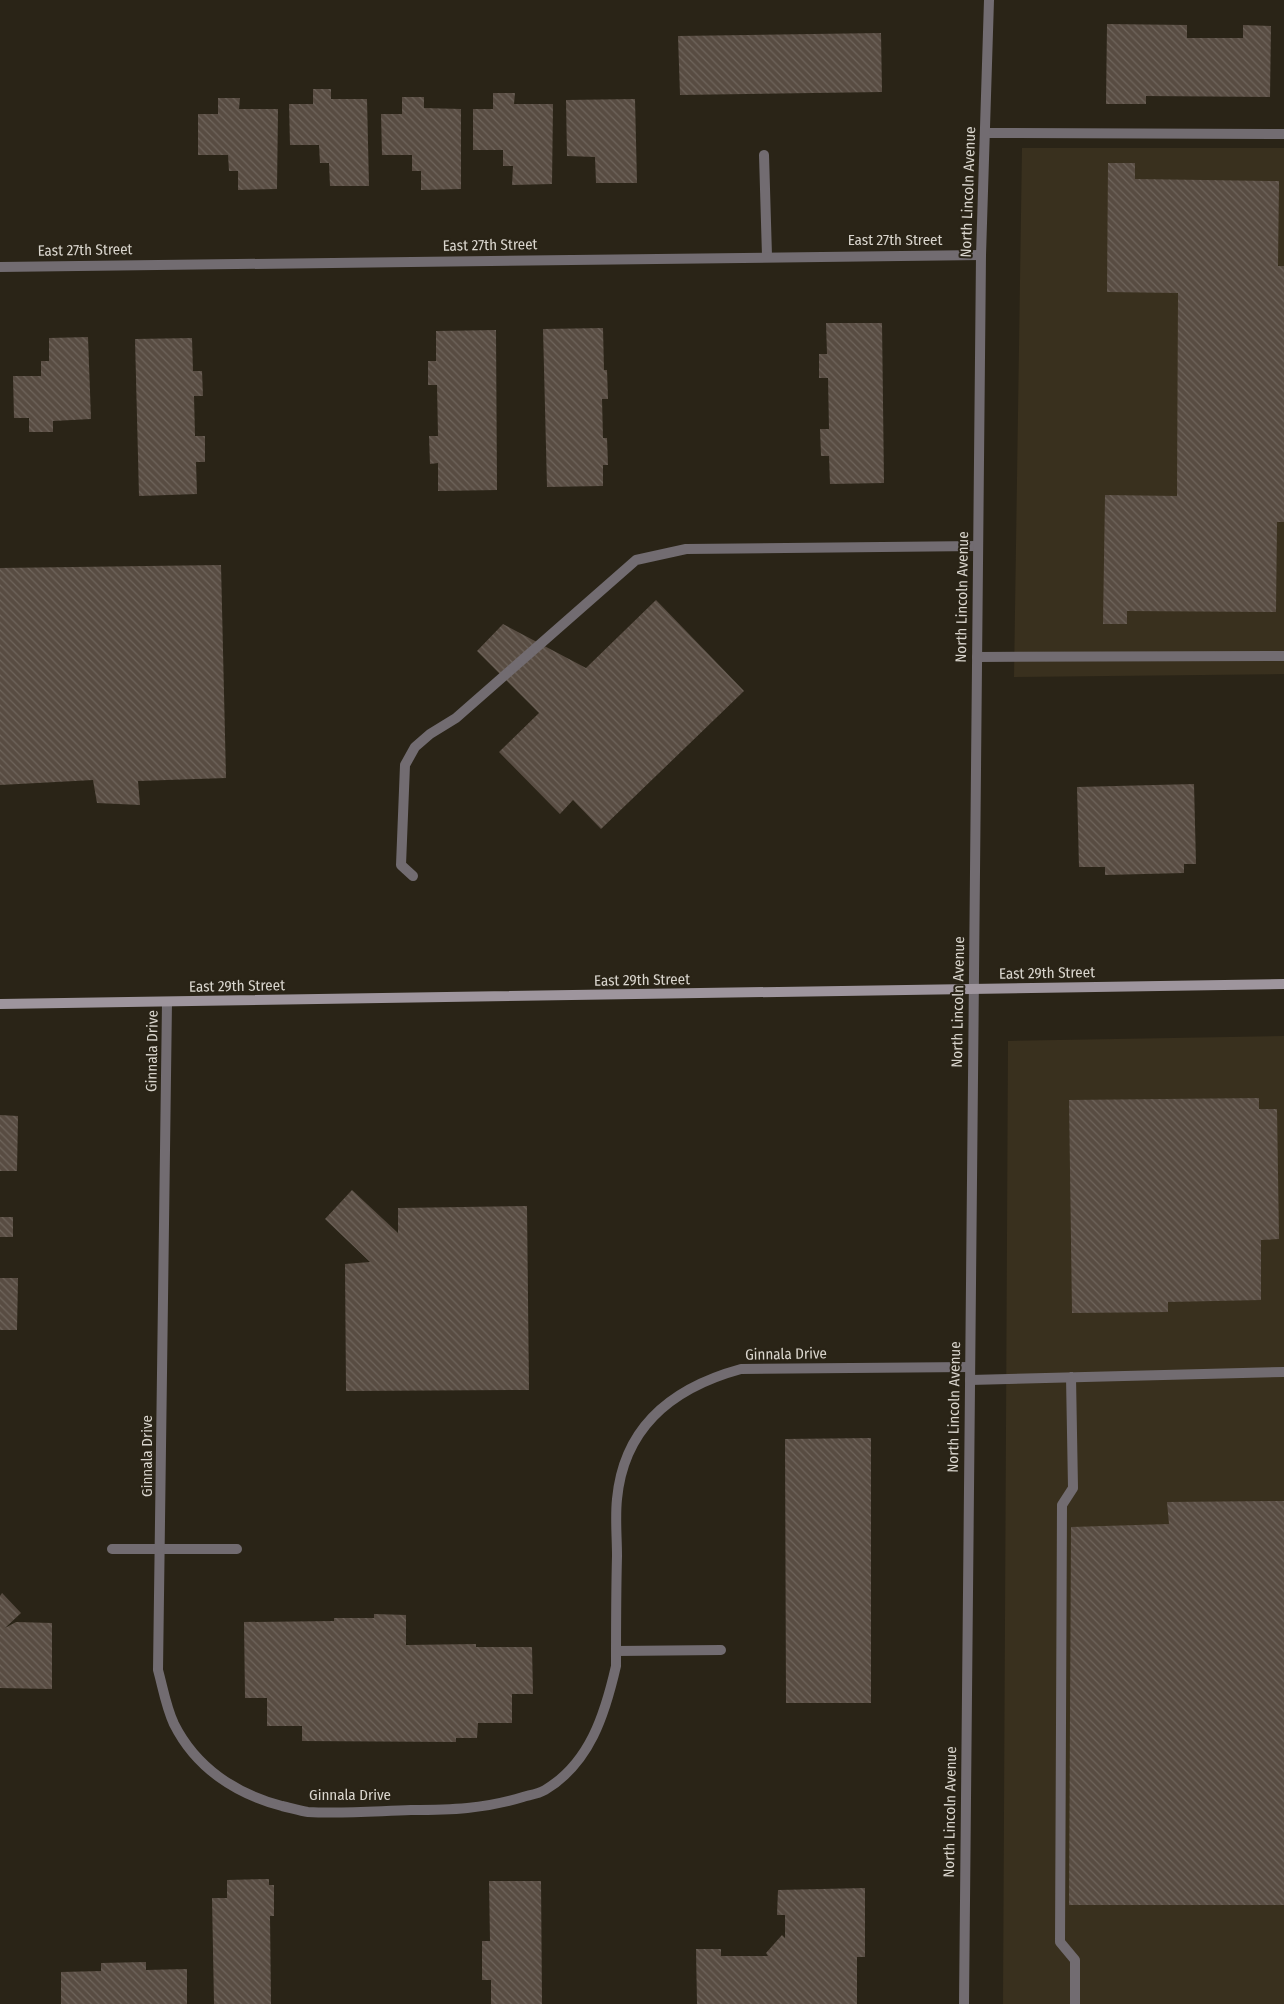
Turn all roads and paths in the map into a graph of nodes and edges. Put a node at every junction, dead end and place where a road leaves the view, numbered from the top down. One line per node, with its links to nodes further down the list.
1 (989, 0): 2 (street, North Lincoln Avenue)
2 (985, 133): 3 (street); 5 (street, North Lincoln Avenue)
3 (1284, 134)
4 (764, 155): 6 (street)
5 (981, 255): 6 (street, East 27th Street); 8 (street, North Lincoln Avenue)
6 (767, 256): 7 (street, East 27th Street)
7 (0, 267)
8 (978, 546): 10 (street, North Lincoln Avenue); 11 (street)
9 (1284, 656): 10 (street)
10 (977, 657): 13 (street, North Lincoln Avenue)
11 (413, 876)
12 (1284, 984): 13 (main road, East 29th Street)
13 (974, 989): 14 (main road, East 29th Street); 16 (street, North Lincoln Avenue)
14 (167, 1002): 15 (main road, East 29th Street); 20 (street, Ginnala Drive)
15 (0, 1004)
16 (970, 1367): 19 (street, North Lincoln Avenue); 24 (street, Ginnala Drive)
17 (1284, 1372): 18 (street)
18 (1071, 1377): 19 (street); 26 (street)
19 (970, 1380): 25 (street, North Lincoln Avenue)
20 (161, 1548): 21 (street); 22 (street); 24 (street, Ginnala Drive)
21 (112, 1549)
22 (237, 1549)
23 (721, 1650): 24 (street)
24 (616, 1651)
25 (964, 2004)
26 (1075, 2004)

